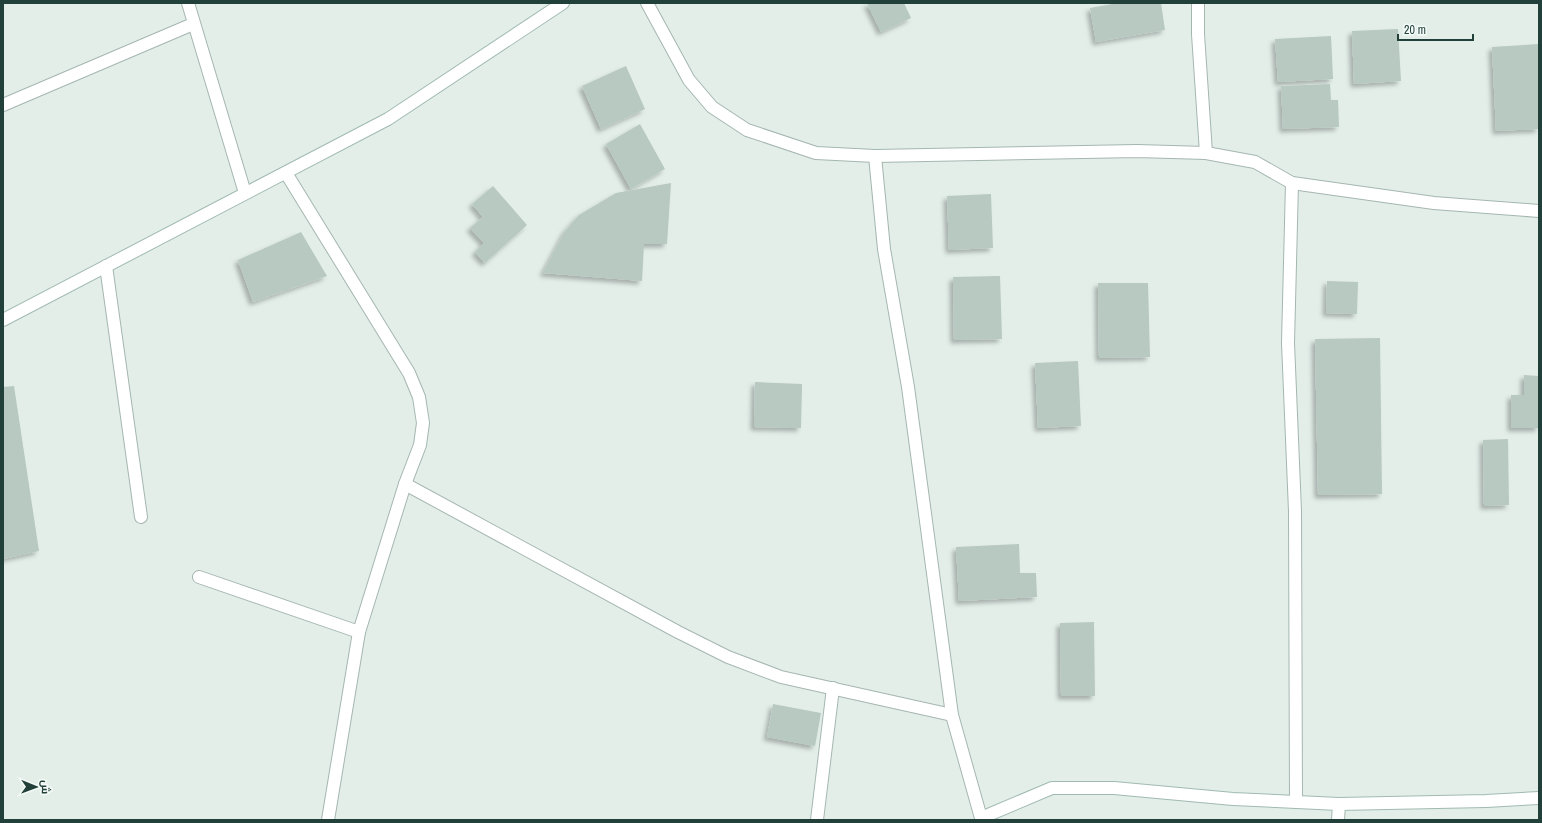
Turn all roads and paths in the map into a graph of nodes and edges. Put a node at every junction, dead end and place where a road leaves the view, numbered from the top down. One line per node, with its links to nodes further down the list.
1 (188, 3): 5 (street)
2 (563, 3): 9 (street)
3 (647, 3): 8 (street)
4 (1198, 3): 7 (street)
5 (193, 24): 6 (street); 11 (street)
6 (3, 105)
7 (1206, 153): 8 (street); 10 (street)
8 (875, 156): 20 (street)
9 (286, 173): 11 (street); 15 (street)
10 (1292, 183): 12 (street); 22 (street)
11 (245, 193): 13 (street)
12 (1539, 211)
13 (106, 266): 14 (street); 16 (street)
14 (3, 320)
15 (404, 484): 18 (street); 19 (street)
16 (141, 517)
17 (199, 577): 18 (street)
18 (359, 632): 25 (street)
19 (833, 688): 20 (street); 26 (street)
20 (952, 715): 24 (street)
21 (1539, 798): 23 (street)
22 (1296, 802): 23 (street); 24 (street)
23 (1338, 804): 27 (street)
24 (981, 819)
25 (328, 820)
26 (817, 820)
27 (1338, 820)

